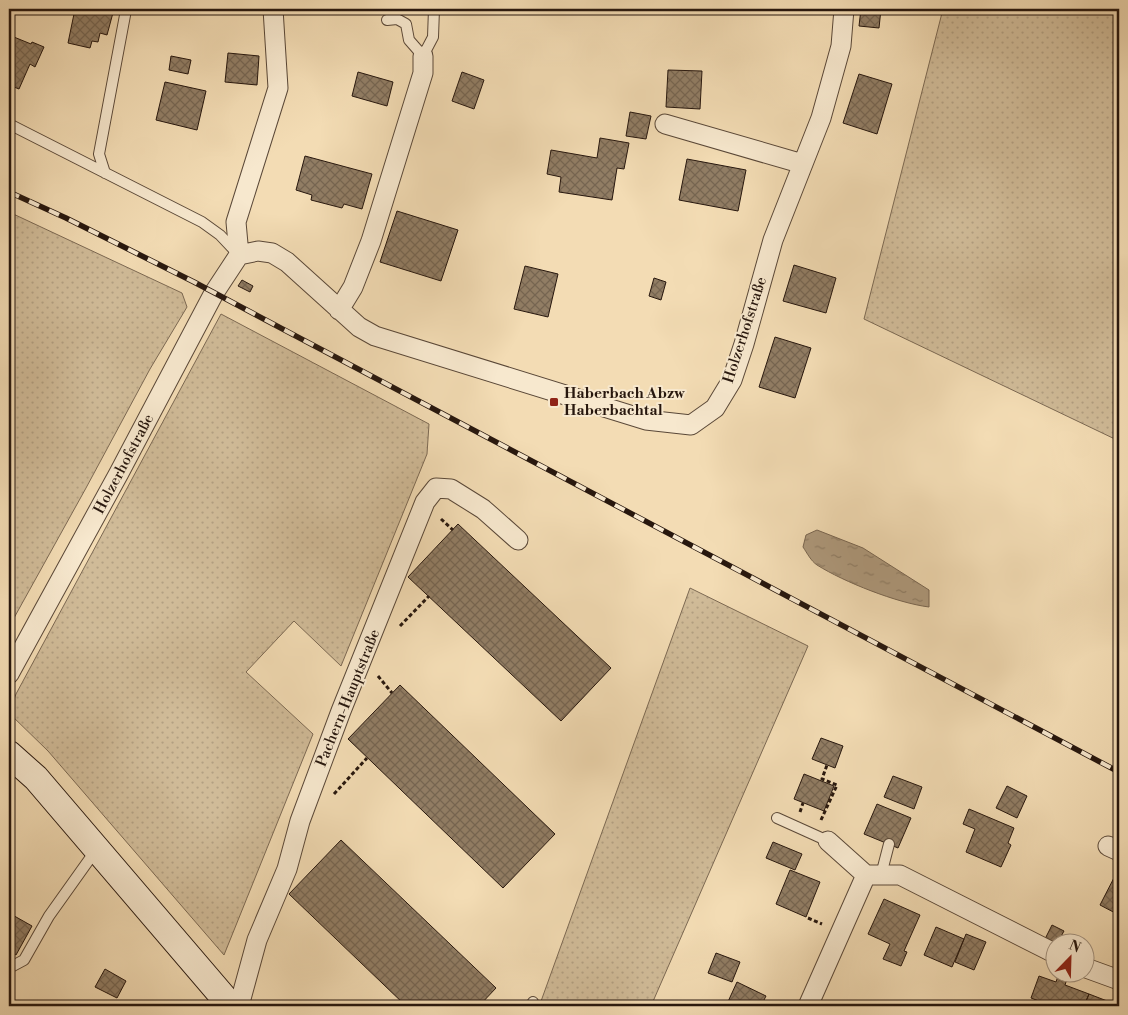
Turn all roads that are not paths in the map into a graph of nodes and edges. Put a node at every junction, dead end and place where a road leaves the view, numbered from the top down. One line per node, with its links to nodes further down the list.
1 (273, 9): 11 (street)
2 (434, 9): 6 (lane)
3 (844, 9): 9 (street, Holzerhofstraße)
4 (126, 10): 10 (lane)
5 (387, 20): 6 (lane)
6 (423, 56): 12 (street)
7 (9, 124): 10 (lane)
8 (665, 124): 9 (street)
9 (803, 164): 12 (street, Holzerhofstraße)
10 (105, 173): 11 (lane)
11 (239, 255): 12 (street, Holzerhofstraße); 14 (street, Holzerhofstraße)
12 (339, 310)
13 (518, 540): 26 (street, Pachern-Hauptstraße)
14 (9, 674)
15 (9, 754): 19 (main road)
16 (777, 818): 17 (lane)
17 (828, 841): 20 (street)
18 (889, 844): 20 (lane)
19 (96, 849): 22 (lane); 25 (main road)
20 (873, 875): 21 (street); 27 (street)
21 (1046, 949)
22 (9, 968)
23 (1096, 972): 24 (street)
24 (1119, 980)
25 (231, 1006)
26 (238, 1006)
27 (808, 1006)

